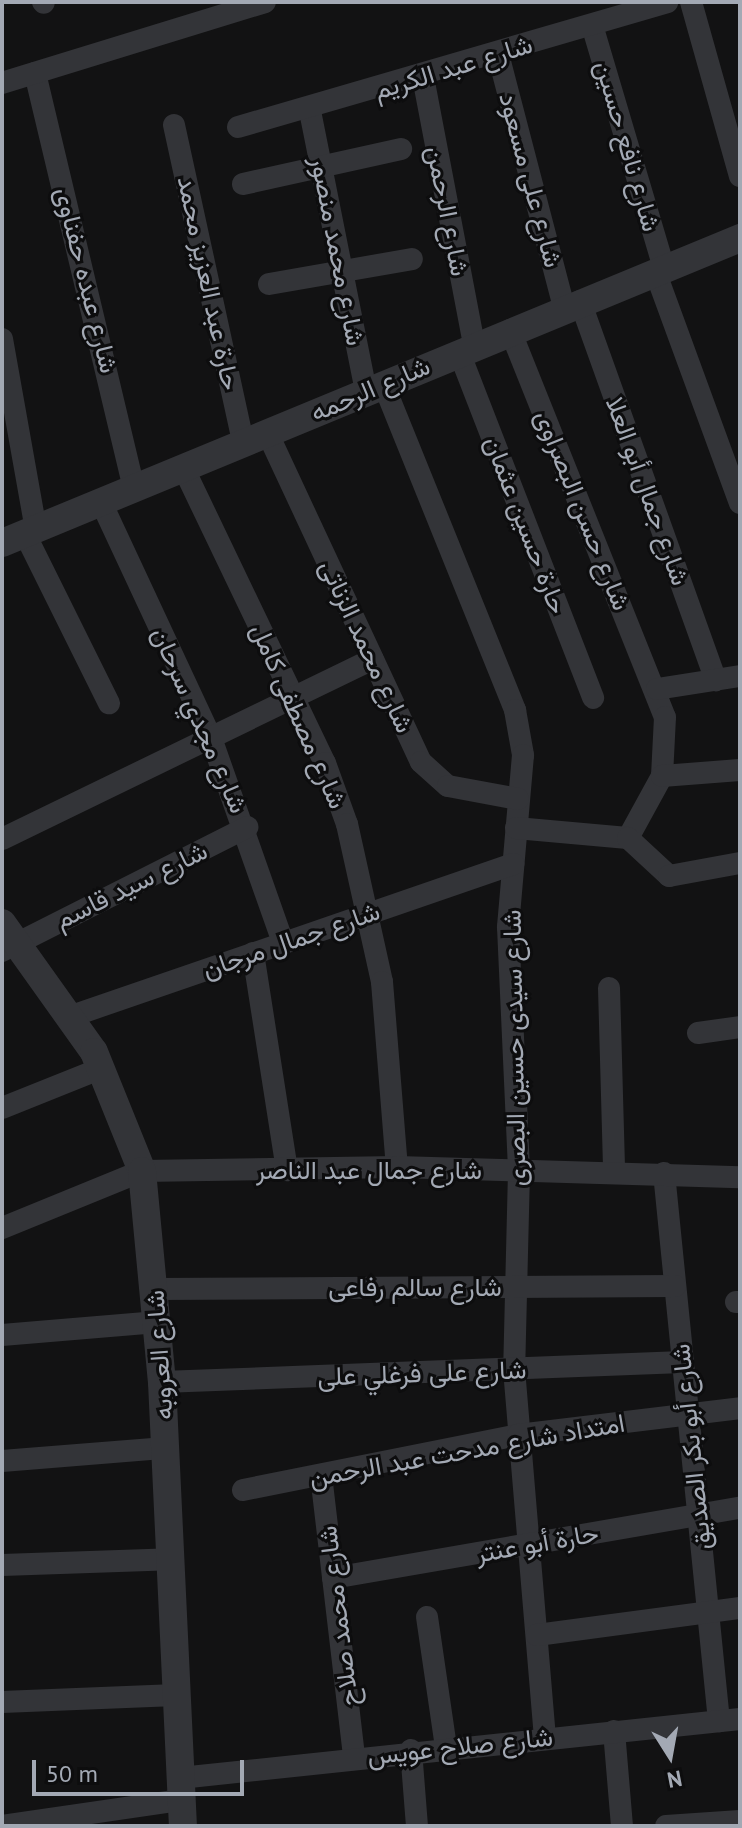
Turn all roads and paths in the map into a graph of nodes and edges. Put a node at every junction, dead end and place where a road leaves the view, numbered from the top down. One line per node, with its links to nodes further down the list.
1 (265, 2): 6 (street)
2 (667, 2): 4 (street, شارع عبد الكريم)
3 (691, 2): 14 (street)
4 (592, 25): 5 (street, شارع عبد الكريم); 18 (street, شارع نافع حسين)
5 (498, 54): 7 (street, شارع عبد الكريم); 21 (street, شارع على مسعود)
6 (35, 73): 8 (street); 29 (street, شارع عبده حفناوى)
7 (423, 77): 9 (street, شارع عبد الكريم); 24 (street, شارع الرحمن)
8 (2, 83)
9 (310, 111): 11 (street, شارع عبد الكريم); 13 (street, شارع محمد منصور)
10 (174, 125): 27 (street, حارة عبد العزيز محمد)
11 (238, 127)
12 (401, 149): 13 (street)
13 (322, 167): 15 (street); 19 (street, شارع محمد منصور)
14 (740, 176)
15 (243, 184)
16 (740, 238): 18 (street, شارع الرحمه)
17 (412, 259): 19 (street)
18 (660, 269): 21 (street, شارع الرحمه); 31 (street, شارع نافع حسين)
19 (343, 271): 20 (street); 25 (street, شارع محمد منصور)
20 (269, 284)
21 (572, 304): 22 (street, شارع الرحمه); 35 (street, شارع جمال أبو العلا)
22 (510, 330): 24 (street, شارع الرحمه); 36 (street, شارع حسن البصراوى)
23 (2, 339): 26 (street)
24 (466, 348): 25 (street, شارع الرحمه); 38 (street, حارة حسين عثمان)
25 (374, 387): 27 (street, شارع الرحمه); 43 (street, شارع سيدى حسين البصرى)
26 (8, 406): 32 (street)
27 (255, 437): 28 (street, شارع الرحمه); 33 (street, شارع محمد الزناتى)
28 (183, 467): 29 (street, شارع الرحمه); 37 (street, شارع مصطفى كامل)
29 (134, 488): 30 (street, شارع الرحمه)
30 (101, 502): 32 (street, شارع الرحمه); 40 (street, شارع مجدي سرحان)
31 (740, 503)
32 (21, 535): 39 (street)
33 (373, 659): 37 (street); 43 (street, شارع محمد الزناتى)
34 (740, 676): 35 (street)
35 (716, 680): 36 (street)
36 (657, 689): 42 (street, شارع حسن البصراوى)
37 (294, 698): 40 (street); 50 (street, شارع مصطفى كامل)
38 (593, 698)
39 (109, 703)
40 (211, 738): 44 (street, شارع مجدي سرحان); 47 (street)
41 (740, 770): 42 (street)
42 (662, 776): 46 (street)
43 (518, 799): 45 (street, شارع سيدى حسين البصرى)
44 (247, 827): 51 (street, شارع سيد قاسم); 52 (street, شارع مجدي سرحان)
45 (516, 828): 46 (street); 49 (street, شارع سيدى حسين البصرى)
46 (628, 838): 48 (street)
47 (2, 839)
48 (740, 863)
49 (513, 864): 50 (street, شارع جمال مرجان); 63 (street, شارع سيدى حسين البصرى)
50 (371, 913): 52 (street, شارع جمال مرجان); 60 (street, شارع مصطفى كامل)
51 (6, 939): 55 (street, شارع العروبه)
52 (283, 943): 53 (street, شارع جمال مرجان)
53 (253, 953): 55 (street, شارع جمال مرجان); 61 (street)
54 (609, 988): 64 (street)
55 (69, 1017): 58 (street, شارع العروبه)
56 (740, 1027): 57 (street)
57 (698, 1033)
58 (102, 1068): 59 (street); 62 (street, شارع العروبه)
59 (2, 1108)
60 (397, 1167): 61 (street, شارع جمال عبد الناصر); 63 (street, شارع جمال عبد الناصر)
61 (287, 1170): 62 (street, شارع جمال عبد الناصر)
62 (142, 1171): 67 (street); 70 (street, شارع العروبه)
63 (519, 1171): 64 (street, شارع جمال عبد الناصر); 69 (street, شارع سيدى حسين البصرى)
64 (614, 1172): 65 (street, شارع جمال عبد الناصر)
65 (664, 1173): 66 (street, شارع جمال عبد الناصر); 68 (street, شارع أبو بكر الصديق)
66 (740, 1177)
67 (2, 1228)
68 (675, 1286): 69 (street, شارع سالم رفاعى); 73 (street, شارع أبو بكر الصديق)
69 (512, 1287): 70 (street, شارع سالم رفاعى); 74 (street, شارع سيدى حسين البصرى)
70 (155, 1289): 71 (street, شارع العروبه)
71 (157, 1322): 72 (street); 75 (street, شارع العروبه)
72 (2, 1335)
73 (683, 1362): 74 (street, شارع على فرغلي على); 77 (street, شارع أبو بكر الصديق)
74 (514, 1369): 75 (street, شارع على فرغلي على); 78 (street, شارع سيدى حسين البصرى)
75 (162, 1382): 79 (street, شارع العروبه)
76 (740, 1408): 77 (street, امتداد شارع مدحت عبد الرحمن)
77 (688, 1413): 78 (street, امتداد شارع مدحت عبد الرحمن); 84 (street, شارع أبو بكر الصديق)
78 (518, 1435): 81 (street, امتداد شارع مدحت عبد الرحمن); 85 (street, شارع سيدى حسين البصرى)
79 (165, 1448): 80 (street); 86 (street, شارع العروبه)
80 (2, 1461)
81 (321, 1475): 82 (street, امتداد شارع مدحت عبد الرحمن); 88 (street, شارع محمد صلاح)
82 (243, 1490)
83 (740, 1508): 84 (street, حارة أبو عنتر)
84 (698, 1515): 85 (street, حارة أبو عنتر); 90 (street, شارع أبو بكر الصديق)
85 (530, 1544): 88 (street, حارة أبو عنتر); 92 (street, شارع سيدى حسين البصرى)
86 (170, 1559): 87 (street); 93 (street, شارع العروبه)
87 (2, 1565)
88 (333, 1578): 100 (street, شارع محمد صلاح)
89 (740, 1608): 90 (street)
90 (708, 1611): 92 (street); 95 (street, شارع أبو بكر الصديق)
91 (427, 1617): 98 (street)
92 (537, 1635): 97 (street, شارع سيدى حسين البصرى)
93 (176, 1695): 94 (street); 101 (street, شارع العروبه)
94 (2, 1702)
95 (729, 1720): 96 (street, شارع صلاح عويس)
96 (614, 1731): 97 (street, شارع صلاح عويس); 105 (street)
97 (545, 1738): 98 (street, شارع صلاح عويس)
98 (446, 1747): 99 (street, شارع صلاح عويس)
99 (411, 1750): 100 (street, شارع صلاح عويس); 104 (street)
100 (354, 1757): 101 (street, شارع صلاح عويس)
101 (181, 1802): 103 (street, شارع صلاح عويس)
102 (740, 1821): 106 (street)
103 (2, 1826)
104 (417, 1826)
105 (622, 1826)
106 (666, 1826)

